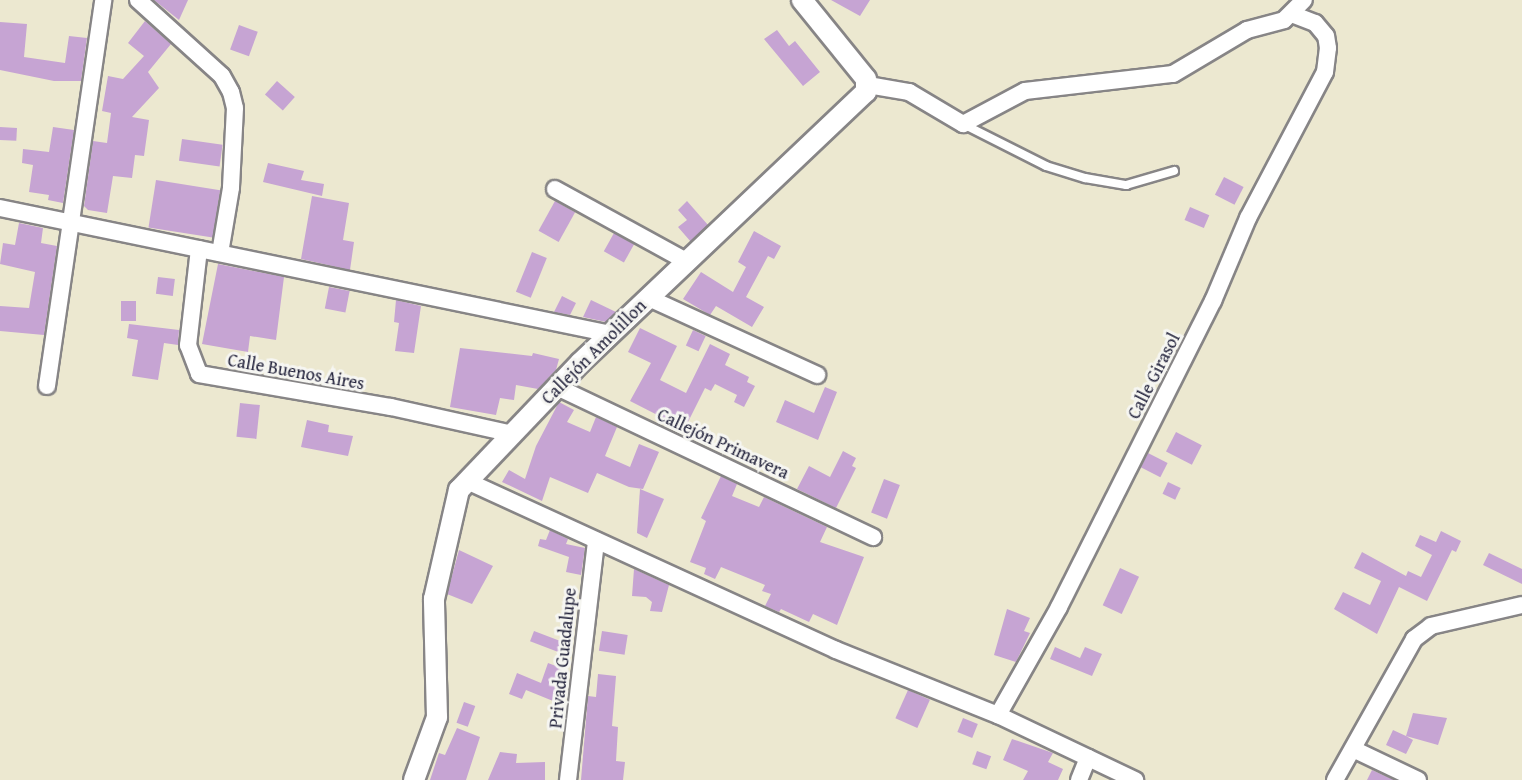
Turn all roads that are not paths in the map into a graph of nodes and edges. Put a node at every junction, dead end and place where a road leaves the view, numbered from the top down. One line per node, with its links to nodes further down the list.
1 (103, 0): 11 (street)
2 (138, 0): 13 (street)
3 (802, 0): 6 (street)
4 (1304, 0): 5 (street)
5 (1292, 14): 7 (street); 25 (street, Calle Girasol)
6 (868, 85): 7 (street); 14 (street, Callejón Amolillon)
7 (963, 124): 8 (lane)
8 (1174, 171)
9 (555, 189): 14 (street)
10 (0, 208): 11 (street)
11 (72, 223): 12 (street); 18 (street)
12 (199, 249): 13 (street); 20 (street, Calle Buenos Aires)
13 (220, 253): 16 (street)
14 (686, 261): 15 (street, Callejón Amolillon)
15 (649, 298): 16 (street, Callejón Amolillon); 17 (street)
16 (611, 334): 19 (street, Callejón Amolillon)
17 (817, 375)
18 (47, 386)
19 (557, 387): 20 (street, Callejón Amolillon); 22 (street, Callejón Primavera)
20 (513, 434): 21 (street, Callejón Amolillon)
21 (467, 481): 23 (street); 28 (street, Callejón Amolillon)
22 (873, 537)
23 (596, 541): 25 (street); 29 (street, Privada Guadalupe)
24 (1522, 605): 26 (street)
25 (998, 715): 27 (street)
26 (1353, 749): 32 (street); 33 (street)
27 (1088, 758): 30 (street); 31 (street)
28 (414, 780)
29 (568, 780)
30 (1079, 780)
31 (1135, 780)
32 (1335, 780)
33 (1418, 780)

